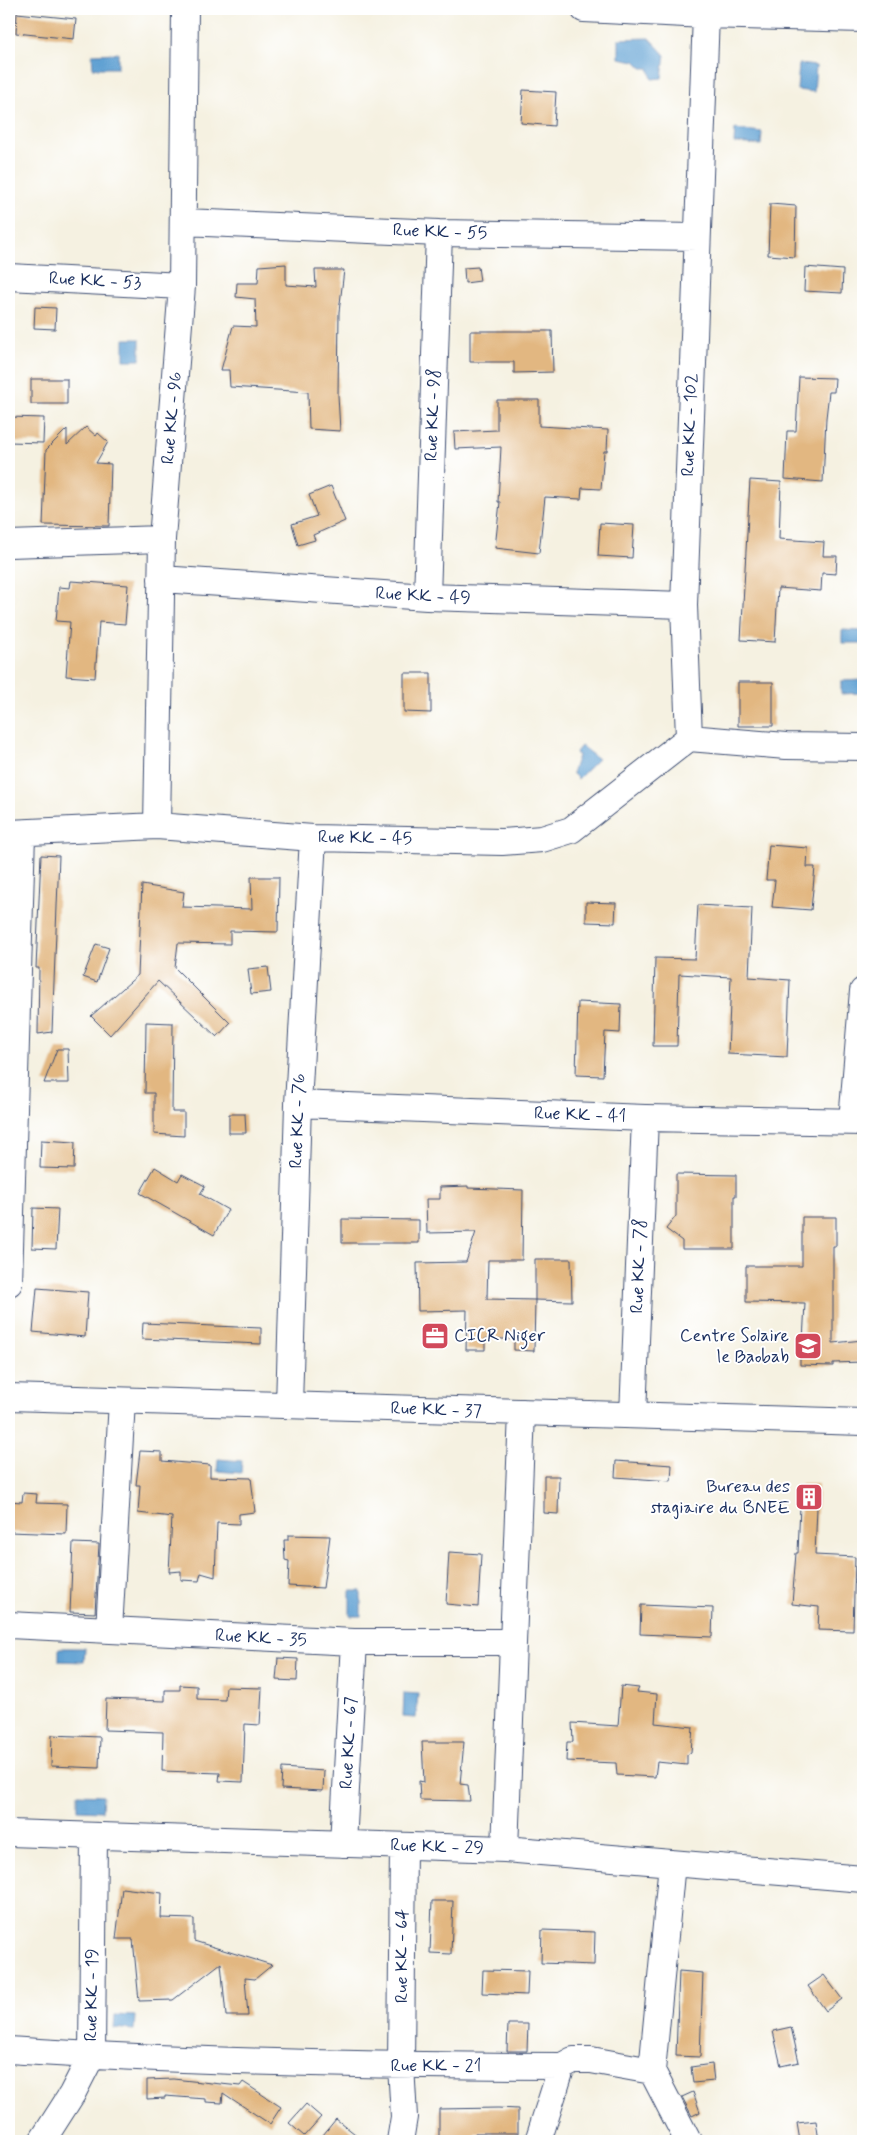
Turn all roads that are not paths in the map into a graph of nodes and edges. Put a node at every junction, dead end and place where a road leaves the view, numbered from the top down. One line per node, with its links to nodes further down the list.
1 (185, 9): 5 (street, Rue KK - 96)
2 (584, 9): 3 (street)
3 (706, 15): 4 (street); 7 (street, Rue KK - 102)
4 (863, 19)
5 (184, 222): 6 (street, Rue KK - 55); 9 (street, Rue KK - 96)
6 (439, 233): 7 (street, Rue KK - 55); 13 (street, Rue KK - 98)
7 (697, 237): 14 (street, Rue KK - 102)
8 (9, 277): 9 (street, Rue KK - 53)
9 (182, 286): 10 (street, Rue KK - 96)
10 (162, 539): 11 (street); 12 (street, Rue KK - 96)
11 (9, 544)
12 (161, 579): 13 (street, Rue KK - 49); 17 (street, Rue KK - 96)
13 (426, 597): 14 (street, Rue KK - 49)
14 (684, 605): 15 (street, Rue KK - 102)
15 (689, 738): 16 (street); 19 (street, Rue KK - 45)
16 (863, 747)
17 (157, 826): 18 (street, Rue KK - 45); 19 (street, Rue KK - 45)
18 (15, 833): 24 (street)
19 (313, 838): 21 (street, Rue KK - 76)
20 (863, 991): 23 (street)
21 (298, 1104): 22 (street, Rue KK - 41); 27 (street, Rue KK - 76)
22 (646, 1118): 23 (street, Rue KK - 41); 29 (street, Rue KK - 78)
23 (858, 1121)
24 (9, 1283)
25 (9, 1397): 26 (street, Rue KK - 37)
26 (122, 1401): 27 (street, Rue KK - 37); 32 (street)
27 (289, 1405): 28 (street, Rue KK - 37)
28 (522, 1412): 29 (street, Rue KK - 37); 34 (street)
29 (633, 1415): 30 (street, Rue KK - 37)
30 (863, 1422)
31 (9, 1625): 32 (street, Rue KK - 35)
32 (109, 1630): 33 (street, Rue KK - 35)
33 (354, 1642): 34 (street, Rue KK - 35); 37 (street, Rue KK - 67)
34 (513, 1642): 39 (street)
35 (9, 1833): 36 (street, Rue KK - 29)
36 (94, 1836): 37 (street, Rue KK - 29); 43 (street, Rue KK - 19)
37 (343, 1844): 38 (street, Rue KK - 29)
38 (403, 1846): 39 (street, Rue KK - 29); 44 (street, Rue KK - 64)
39 (505, 1849): 40 (street, Rue KK - 29)
40 (672, 1863): 41 (street, Rue KK - 29); 46 (street)
41 (863, 1879)
42 (9, 2050): 43 (street, Rue KK - 21)
43 (92, 2055): 44 (street, Rue KK - 21); 47 (street, Rue KK - 19)
44 (401, 2066): 45 (street, Rue KK - 21); 48 (street, Rue KK - 64)
45 (562, 2066): 46 (street, Rue KK - 21); 49 (street)
46 (652, 2072): 50 (street)
47 (42, 2141)
48 (400, 2141)
49 (538, 2141)
50 (688, 2141)

